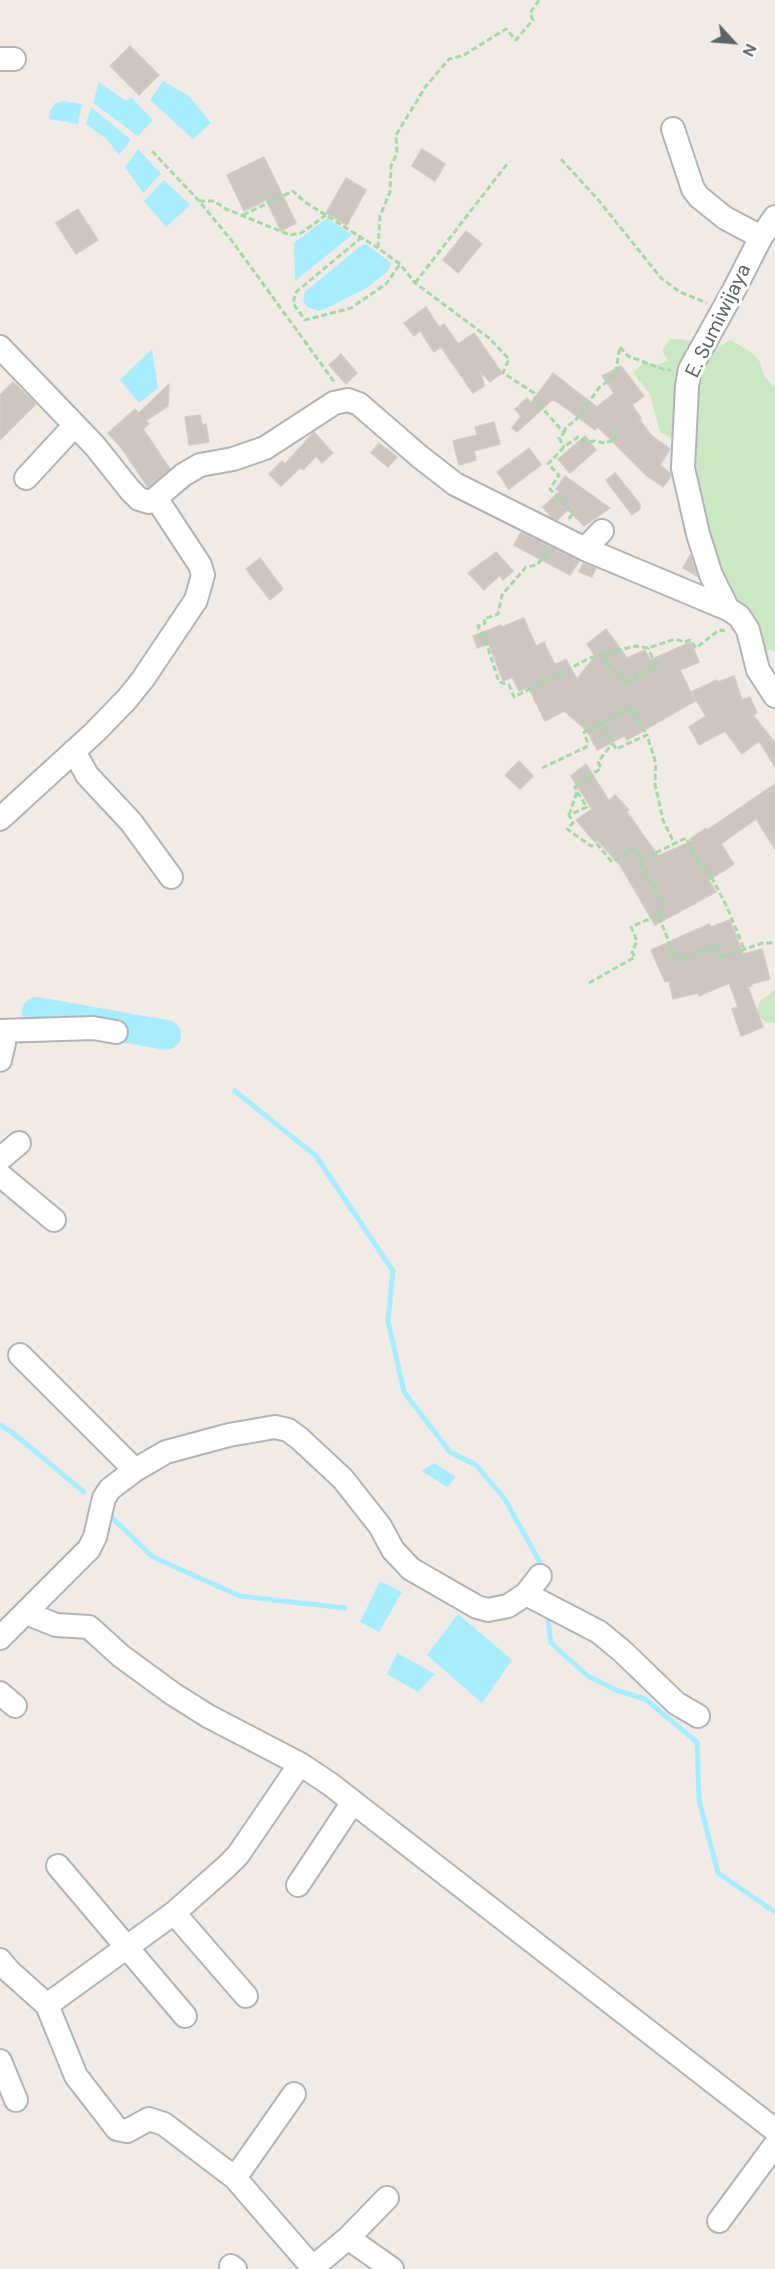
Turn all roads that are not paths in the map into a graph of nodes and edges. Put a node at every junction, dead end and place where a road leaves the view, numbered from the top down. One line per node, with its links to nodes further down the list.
1 (673, 129): 3 (street)
2 (775, 217): 3 (street, E. Sumiwijaya)
3 (761, 237): 10 (street, E. Sumiwijaya)
4 (0, 347): 5 (street)
5 (75, 425): 6 (street); 7 (street)
6 (26, 478)
7 (156, 498): 9 (street); 12 (street)
8 (602, 531): 9 (street)
9 (585, 549): 10 (street)
10 (728, 609): 11 (street, E. Sumiwijaya)
11 (775, 696)
12 (74, 751): 13 (street); 14 (street)
13 (0, 819)
14 (171, 877)
15 (0, 1031): 16 (street); 17 (street)
16 (116, 1032)
17 (0, 1060)
18 (19, 1143): 19 (street)
19 (0, 1159)
20 (0, 1175): 21 (street)
21 (54, 1220)
22 (20, 1355): 23 (street)
23 (135, 1470): 25 (street); 26 (street)
24 (540, 1576): 25 (street)
25 (539, 1601): 28 (street)
26 (26, 1613): 27 (street); 29 (street)
27 (0, 1638)
28 (698, 1716)
29 (300, 1764): 30 (street); 33 (street)
30 (353, 1802): 32 (street); 42 (street)
31 (58, 1866): 34 (street)
32 (298, 1885)
33 (174, 1913): 34 (street); 36 (street)
34 (125, 1948): 37 (street); 38 (street)
35 (3, 1970): 37 (street)
36 (246, 1996)
37 (47, 2006): 44 (street)
38 (186, 2016)
39 (0, 2061): 41 (street)
40 (294, 2094): 44 (street)
41 (16, 2100)
42 (775, 2130)
43 (775, 2145): 46 (street)
44 (235, 2178): 48 (street)
45 (387, 2198): 47 (street)
46 (719, 2221)
47 (348, 2238): 48 (street); 49 (street)
48 (312, 2268)
49 (392, 2269)

